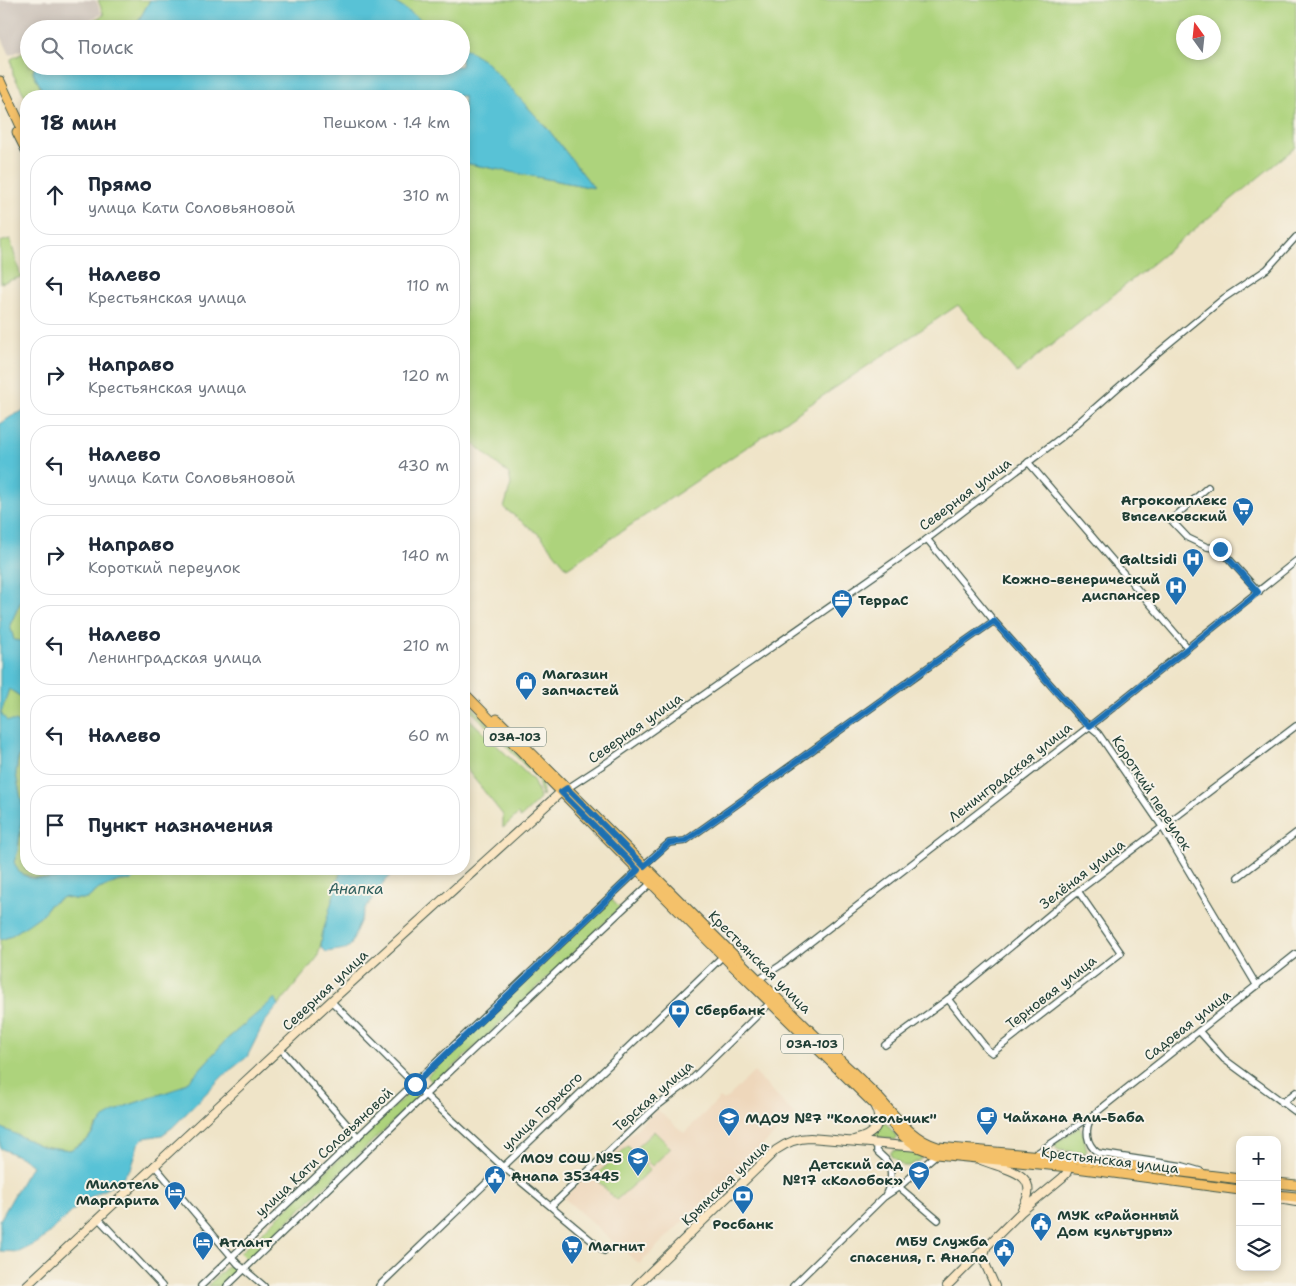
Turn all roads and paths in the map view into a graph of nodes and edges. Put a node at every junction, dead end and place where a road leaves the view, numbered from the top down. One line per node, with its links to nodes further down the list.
1 (0, 81): 3 (main road)
2 (0, 95): 4 (main road)
3 (20, 124)
4 (20, 137)
5 (1296, 237): 6 (street, Северная улица)
6 (1028, 462): 8 (street, Северная улица); 12 (street)
7 (1208, 487): 10 (street)
8 (927, 539): 11 (street, Короткий переулок); 17 (street, Северная улица)
9 (1296, 560): 10 (street, Ленинградская улица)
10 (1258, 592): 12 (street, Ленинградская улица)
11 (994, 621): 15 (street, Короткий переулок); 20 (street, улица Кати Соловьяновой)
12 (1188, 648): 15 (street, Ленинградская улица)
13 (470, 691): 17 (main road, 03А-103)
14 (470, 699): 17 (main road, 03А-103)
15 (1090, 726): 18 (street, Короткий переулок); 26 (street, Ленинградская улица)
16 (1296, 726): 18 (street, Зелёная улица)
17 (564, 790): 20 (main road, Крестьянская улица / 03А-103); 29 (street, Северная улица)
18 (1162, 828): 23 (street, Зелёная улица); 27 (street, Короткий переулок)
19 (1296, 833): 21 (street)
20 (641, 868): 22 (main road, Крестьянская улица / 03А-103); 26 (main road, Крестьянская улица / 03А-103); 34 (street, улица Кати Соловьяновой)
21 (1238, 877)
22 (651, 883): 25 (main road, Крестьянская улица / 03А-103); 36 (street, улица Кати Соловьяновой)
23 (1078, 891): 28 (street, Зелёная улица); 28 (street, Терновая улица)
24 (1296, 954): 27 (street, Садовая улица)
25 (723, 956): 30 (main road, Крестьянская улица / 03А-103); 50 (street, улица Горького)
26 (758, 980): 45 (main road, Крестьянская улица / 03А-103)
27 (1257, 986): 31 (street, Садовая улица)
28 (948, 999): 32 (street, Зелёная улица)
29 (331, 1001): 33 (street, Северная улица); 34 (street)
30 (770, 1003): 37 (main road, Крестьянская улица / 03А-103); 62 (street, Терская улица)
31 (1199, 1031): 38 (street); 40 (street, Садовая улица)
32 (885, 1045)
33 (280, 1048): 41 (street); 49 (street, Северная улица)
34 (415, 1084): 36 (street); 41 (street, улица Кати Соловьяновой)
35 (1296, 1092): 38 (street)
36 (425, 1095): 50 (street); 69 (street, улица Кати Соловьяновой)
37 (873, 1103): 42 (street, Крымская улица); 44 (main road, Крестьянская улица / 03А-103)
38 (1282, 1103): 39 (street)
39 (1296, 1112)
40 (1092, 1115): 46 (street, Садовая улица); 51 (street)
41 (358, 1137): 68 (street, улица Кати Соловьяновой)
42 (849, 1141): 43 (street, Крымская улица); 70 (street, Крымская улица)
43 (877, 1144): 44 (street, Крымская улица); 58 (street)
44 (918, 1147): 45 (main road, Крестьянская улица / 03А-103)
45 (939, 1149): 46 (main road, Крестьянская улица / 03А-103); 47 (main road, Крестьянская улица / 03А-103); 55 (street)
46 (1034, 1155): 48 (main road, Крестьянская улица / 03А-103)
47 (979, 1159): 48 (main road, Крестьянская улица / 03А-103); 63 (street)
48 (1069, 1163): 51 (main road, Крестьянская улица / 03А-103); 56 (main road, Крестьянская улица / 03А-103); 63 (street)
49 (154, 1165): 64 (street, Северная улица); 68 (street)
50 (502, 1166): 62 (street); 76 (street, улица Горького)
51 (1217, 1176): 52 (main road, Крестьянская улица / 03А-103)
52 (1236, 1178)
53 (1281, 1183): 54 (main road)
54 (1296, 1185)
55 (899, 1187): 58 (street); 65 (street)
56 (1236, 1189)
57 (1281, 1196): 60 (main road)
58 (884, 1197): 78 (street)
59 (1281, 1197): 61 (street)
60 (1296, 1197)
61 (1296, 1202)
62 (551, 1206): 67 (street)
63 (1020, 1212): 66 (street)
64 (98, 1218): 71 (street, Северная улица); 72 (street)
65 (938, 1220)
66 (986, 1247): 79 (street); 80 (street)
67 (604, 1251)
68 (232, 1256): 69 (street); 73 (street, улица Кати Соловьяновой)
69 (244, 1269): 74 (street, улица Кати Соловьяновой); 75 (street)
70 (639, 1283): 77 (street)
71 (26, 1286)
72 (162, 1286)
73 (201, 1286)
74 (227, 1286)
75 (264, 1286)
76 (379, 1286)
77 (649, 1286)
78 (793, 1286)
79 (947, 1286)
80 (995, 1286)

